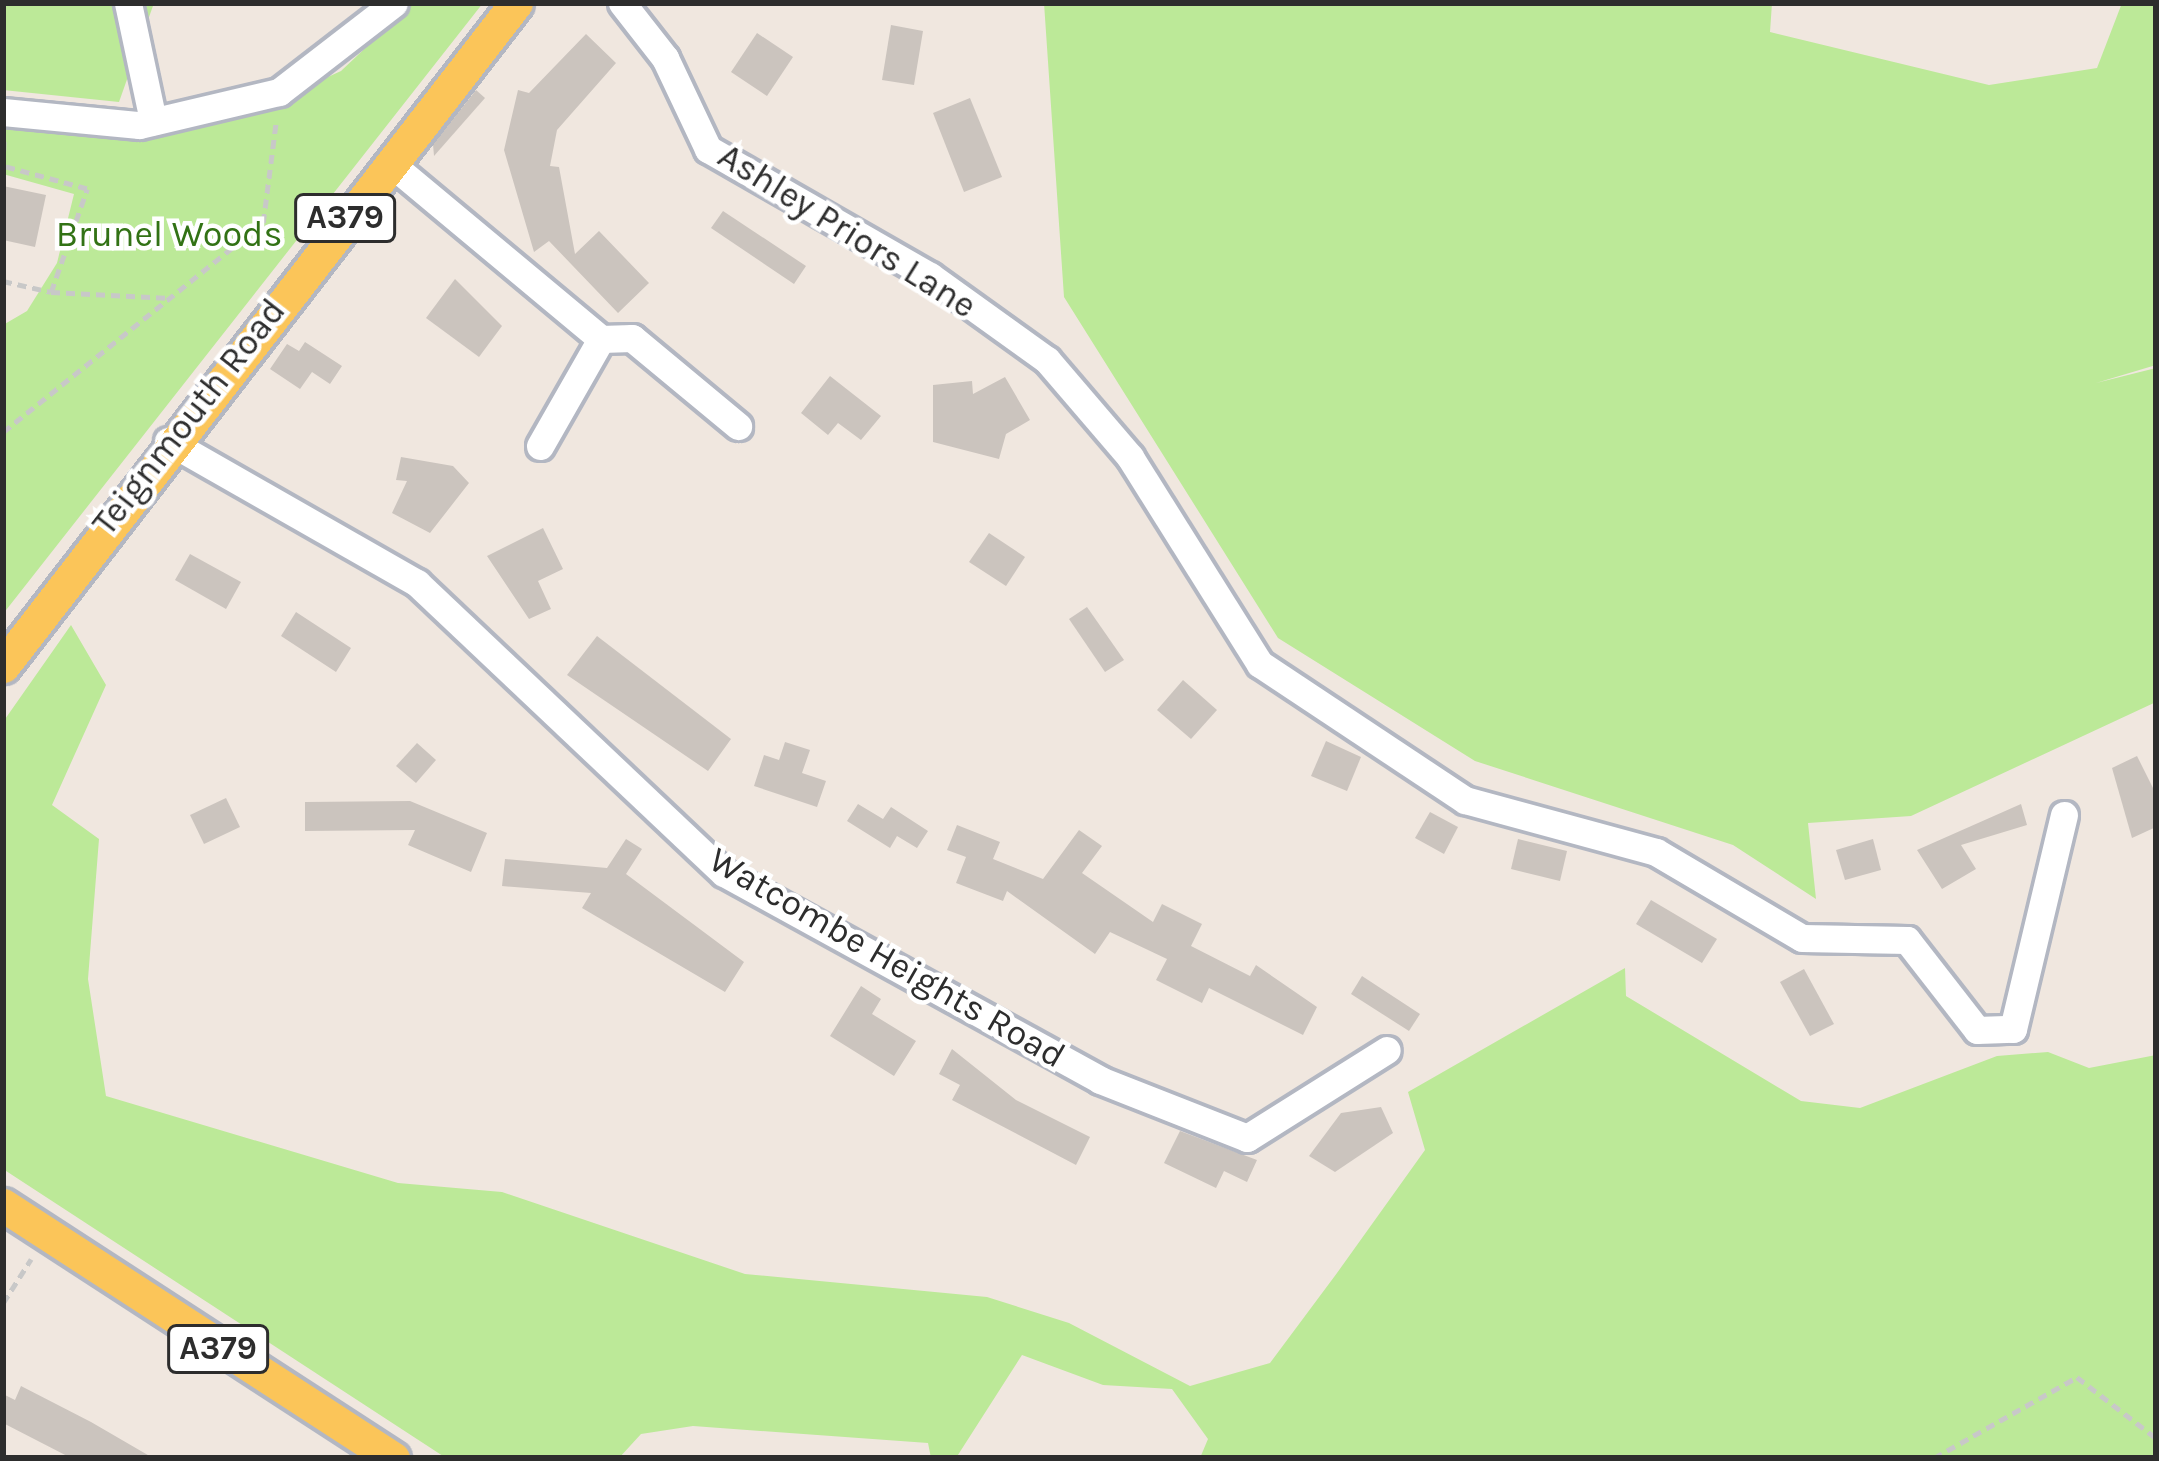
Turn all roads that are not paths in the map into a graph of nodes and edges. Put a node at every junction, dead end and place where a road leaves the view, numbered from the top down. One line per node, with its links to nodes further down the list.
1 (128, 3): 6 (street)
2 (394, 3): 6 (street)
3 (516, 3): 7 (main road, Teignmouth Road / A379)
4 (622, 3): 13 (street, Ashley Priors Lane)
5 (4, 112): 6 (street)
6 (153, 121)
7 (390, 163): 8 (street); 10 (main road, Teignmouth Road / A379)
8 (602, 339): 9 (street); 11 (street)
9 (739, 426)
10 (167, 441): 12 (main road, Teignmouth Road / A379); 14 (street, Watcombe Heights Road)
11 (540, 446)
12 (3, 666)
13 (2064, 815)
14 (1387, 1050)
15 (3, 1205): 16 (main road, A379)
16 (393, 1458)

